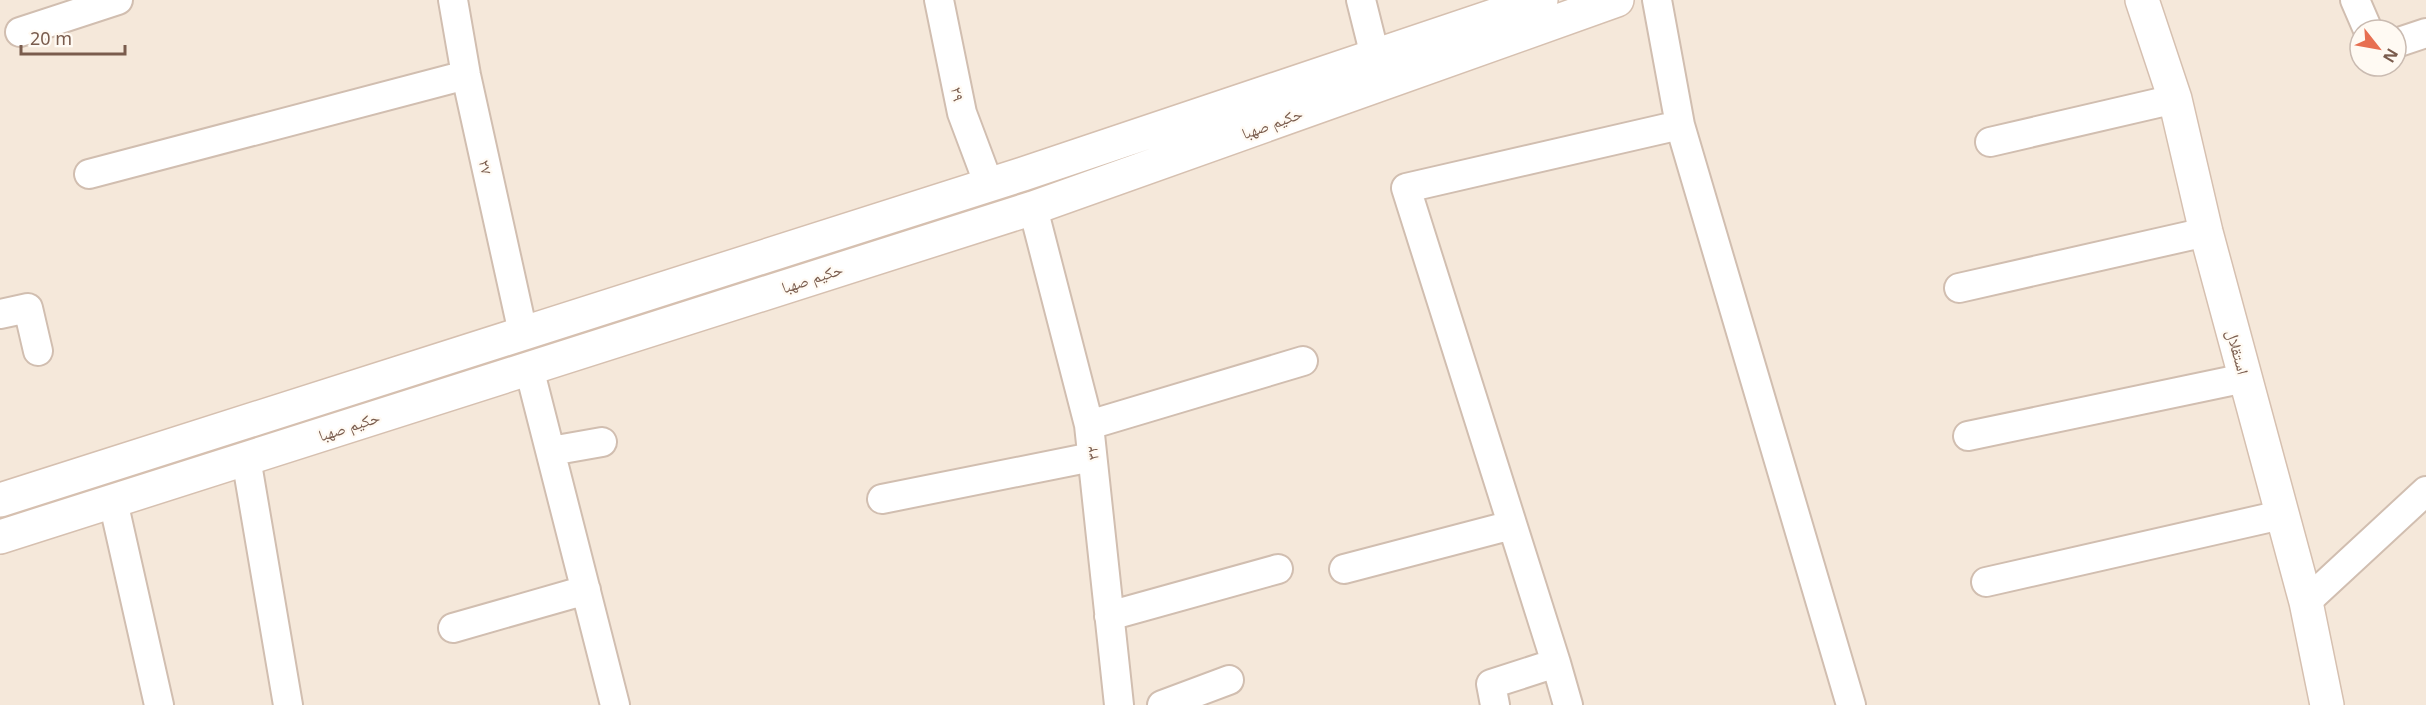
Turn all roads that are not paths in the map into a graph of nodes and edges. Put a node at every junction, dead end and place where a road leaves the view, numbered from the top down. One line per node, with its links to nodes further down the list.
1 (118, 0): 11 (street)
2 (453, 0): 15 (street, ۲۷)
3 (939, 0): 20 (street, ۲۹)
4 (1361, 0): 14 (street)
5 (1541, 0): 14 (street, حکیم صهبا)
6 (1617, 0): 21 (street, حکیم صهبا)
7 (1657, 0): 17 (street)
8 (2142, 0): 16 (street, استقلال)
9 (2355, 0): 10 (street)
10 (2363, 18)
11 (20, 32)
12 (2426, 33): 13 (street)
13 (2408, 39)
14 (1375, 56): 20 (street, حکیم صهبا)
15 (466, 75): 19 (street); 25 (street, ۲۷)
16 (2175, 99): 18 (street); 22 (street, استقلال)
17 (1680, 125): 42 (street); 61 (street)
18 (1990, 142)
19 (89, 174)
20 (989, 185): 21 (street); 25 (street, حکیم صهبا)
21 (1033, 208): 28 (street, حکیم صهبا); 30 (street, ۳۲)
22 (2206, 232): 23 (street); 29 (street, استقلال)
23 (1959, 288)
24 (0, 314): 26 (street)
25 (524, 333): 28 (street); 36 (street, حکیم صهبا)
26 (38, 351)
27 (1303, 361): 30 (street)
28 (529, 368): 33 (street); 35 (street, حکیم صهبا)
29 (2245, 378): 31 (street); 41 (street, استقلال)
30 (1089, 425): 34 (street, ۳۲)
31 (1968, 436)
32 (602, 442): 33 (street)
33 (550, 452): 47 (street)
34 (1092, 457): 38 (street); 49 (street, ۳۲)
35 (246, 458): 40 (street, حکیم صهبا); 55 (street)
36 (105, 466): 39 (street, حکیم صهبا); 40 (street)
37 (2426, 491): 48 (street)
38 (882, 499)
39 (0, 500)
40 (113, 501): 43 (street, حکیم صهبا); 54 (street)
41 (2281, 515): 46 (street); 48 (street, استقلال)
42 (1512, 525): 45 (street); 51 (street)
43 (0, 537)
44 (1278, 569): 49 (street)
45 (1344, 569)
46 (1986, 582)
47 (586, 590): 50 (street); 56 (street)
48 (2306, 602): 53 (street, استقلال)
49 (1109, 616): 57 (street, ۳۲)
50 (453, 628)
51 (1556, 663): 59 (street); 60 (street)
52 (1229, 680): 58 (street)
53 (2323, 703)
54 (159, 705)
55 (288, 705)
56 (615, 705)
57 (1119, 705)
58 (1162, 705)
59 (1495, 705)
60 (1568, 705)
61 (1851, 705)

